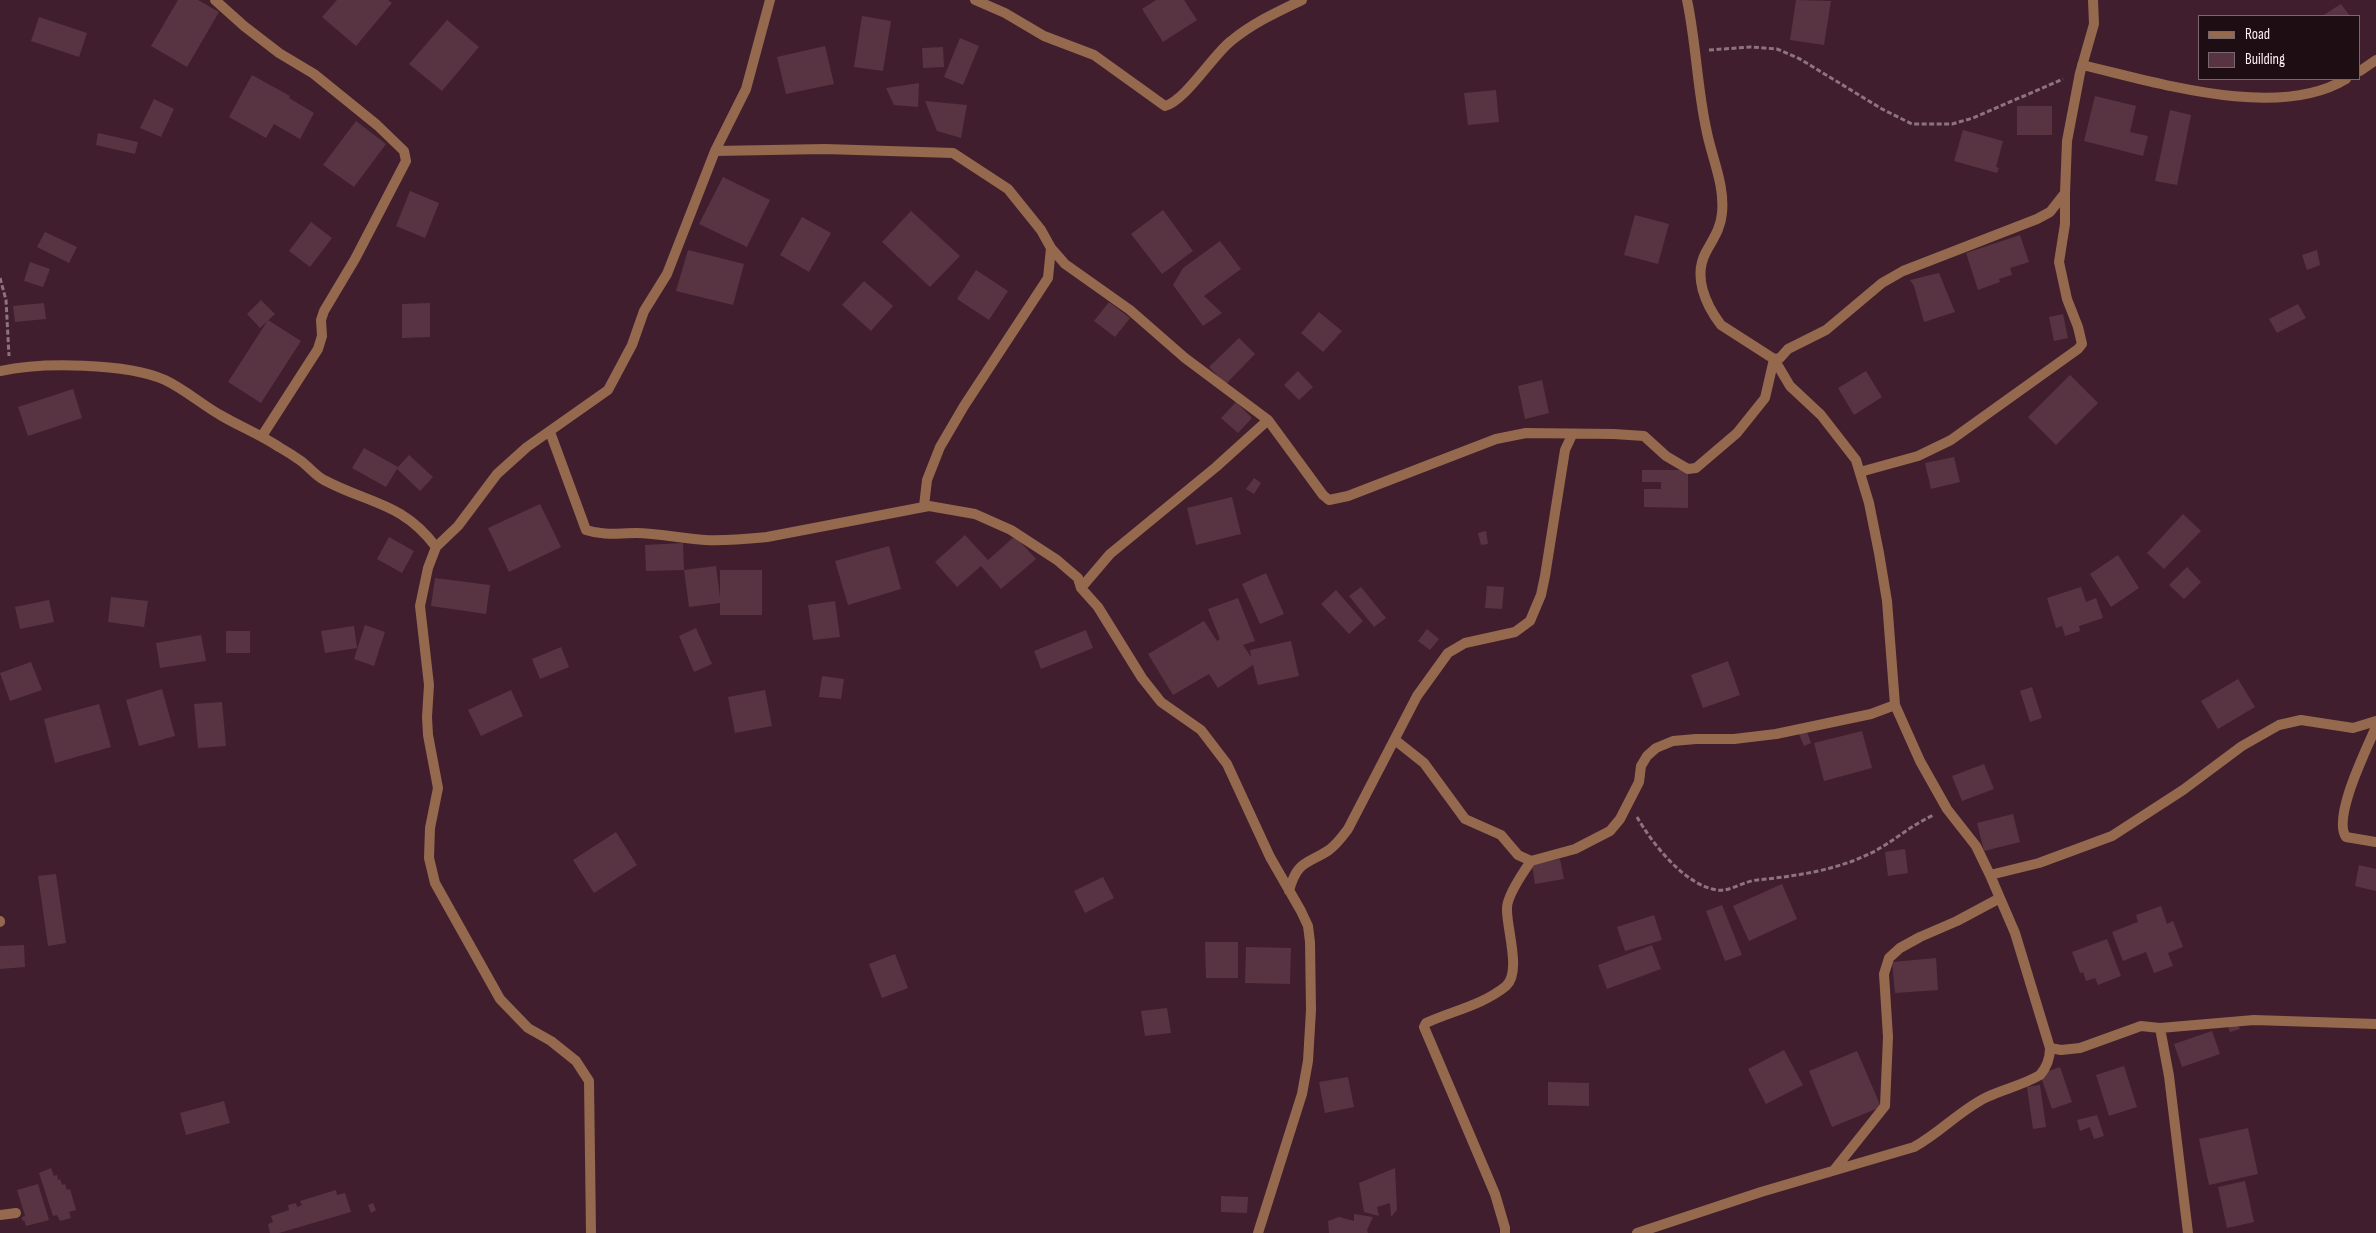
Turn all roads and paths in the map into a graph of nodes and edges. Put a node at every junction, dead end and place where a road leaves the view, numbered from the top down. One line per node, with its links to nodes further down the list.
1 (215, 0): 21 (street)
2 (770, 0): 12 (street)
3 (975, 0): 4 (street)
4 (1302, 0)
5 (1687, 0): 7 (street)
6 (2093, 0): 9 (street)
7 (1696, 51): 9 (path); 16 (street)
8 (2376, 60): 10 (street)
9 (2081, 69): 11 (street); 13 (street)
10 (2361, 70)
11 (2344, 80)
12 (716, 151): 14 (street); 19 (street)
13 (2065, 194): 16 (street); 22 (street)
14 (1051, 248): 18 (street); 23 (street)
15 (0, 278): 17 (path)
16 (1774, 359): 20 (street); 22 (street)
17 (5, 370): 21 (street)
18 (1268, 420): 20 (street); 25 (street)
19 (550, 432): 23 (street); 24 (street)
20 (1572, 435): 29 (street)
21 (262, 436): 24 (street)
22 (1860, 472): 26 (street)
23 (924, 506): 25 (street)
24 (436, 547): 43 (street)
25 (1081, 588): 35 (street)
26 (1895, 705): 30 (street); 31 (street)
27 (2376, 721): 34 (street)
28 (2376, 727): 32 (street)
29 (1395, 740): 33 (street); 35 (street)
30 (1628, 801): 31 (path); 33 (street)
31 (1947, 809): 34 (street)
32 (2376, 842)
33 (1531, 861): 45 (street)
34 (1990, 875): 36 (street)
35 (1289, 891): 44 (street)
36 (2000, 898): 39 (street); 40 (street)
37 (2376, 1024): 38 (street)
38 (2160, 1028): 39 (street); 47 (street)
39 (2050, 1048): 40 (street)
40 (1834, 1170): 46 (street)
41 (16, 1213): 42 (street)
42 (0, 1215)
43 (590, 1233)
44 (1258, 1233)
45 (1505, 1233)
46 (1638, 1233)
47 (2188, 1233)

